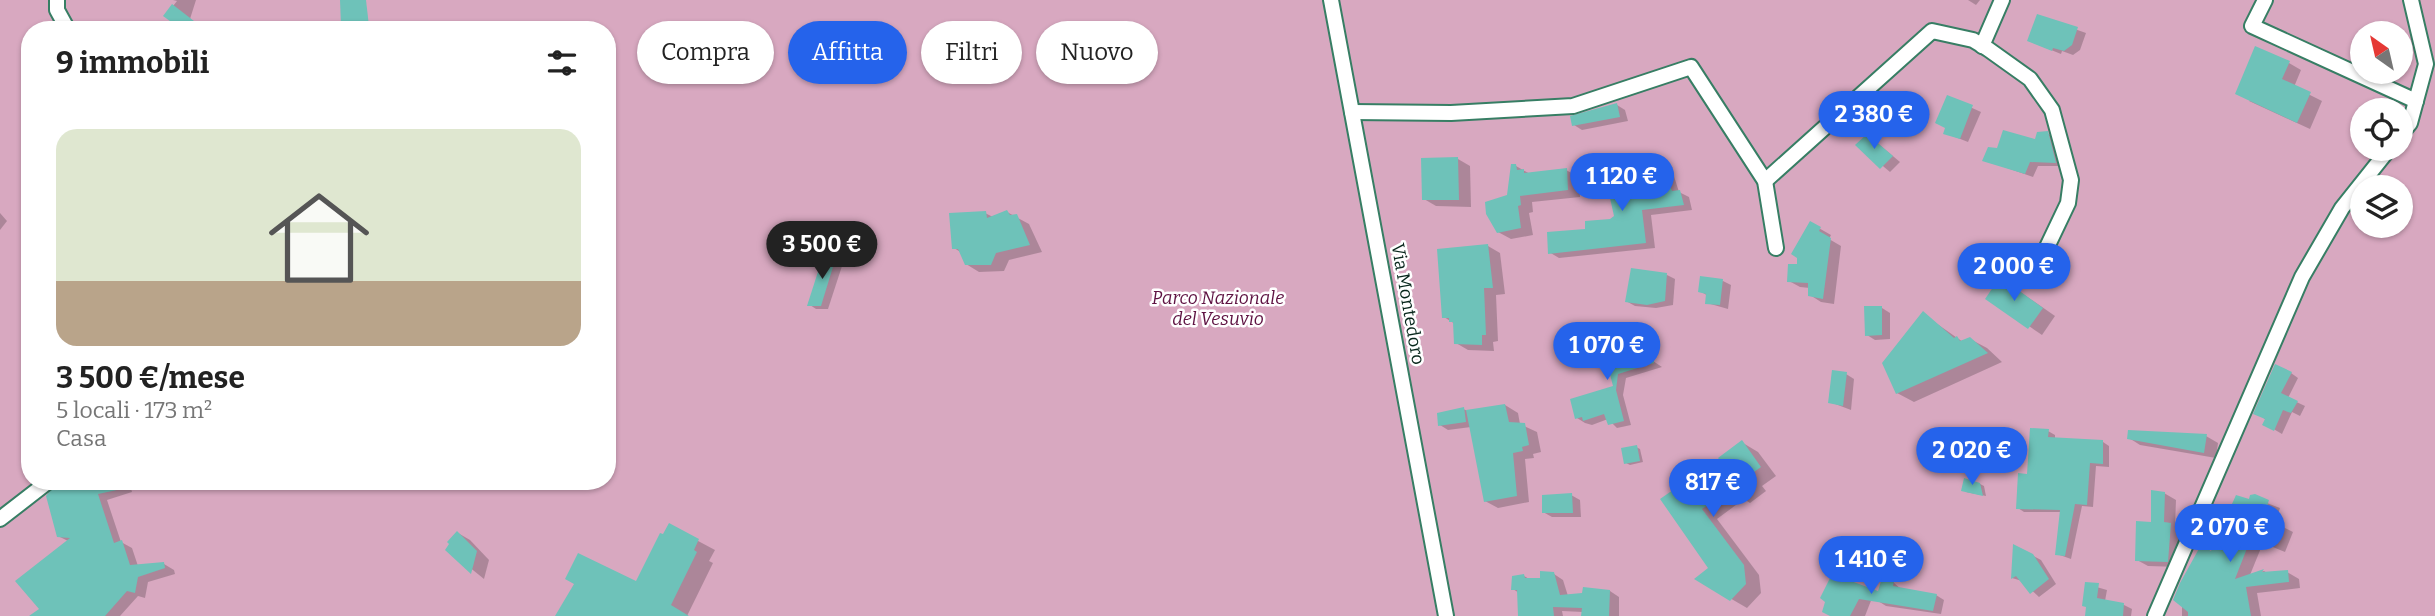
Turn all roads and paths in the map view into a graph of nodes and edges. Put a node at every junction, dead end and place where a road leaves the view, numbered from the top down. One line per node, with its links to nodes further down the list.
1 (57, 0): 6 (street)
2 (1331, 0): 9 (street, Via Montedoro)
3 (2002, 0): 7 (street)
4 (2265, 0): 8 (street)
5 (2411, 0): 8 (street)
6 (63, 21)
7 (1982, 46): 12 (street); 14 (street)
8 (2416, 101): 10 (street)
9 (1352, 112): 12 (street); 17 (street, Via Montedoro)
10 (2413, 112)
11 (2379, 161): 18 (street)
12 (1765, 181): 13 (street)
13 (1776, 248)
14 (2038, 266)
15 (37, 490): 16 (street)
16 (0, 519)
17 (1446, 616)
18 (2155, 616)

